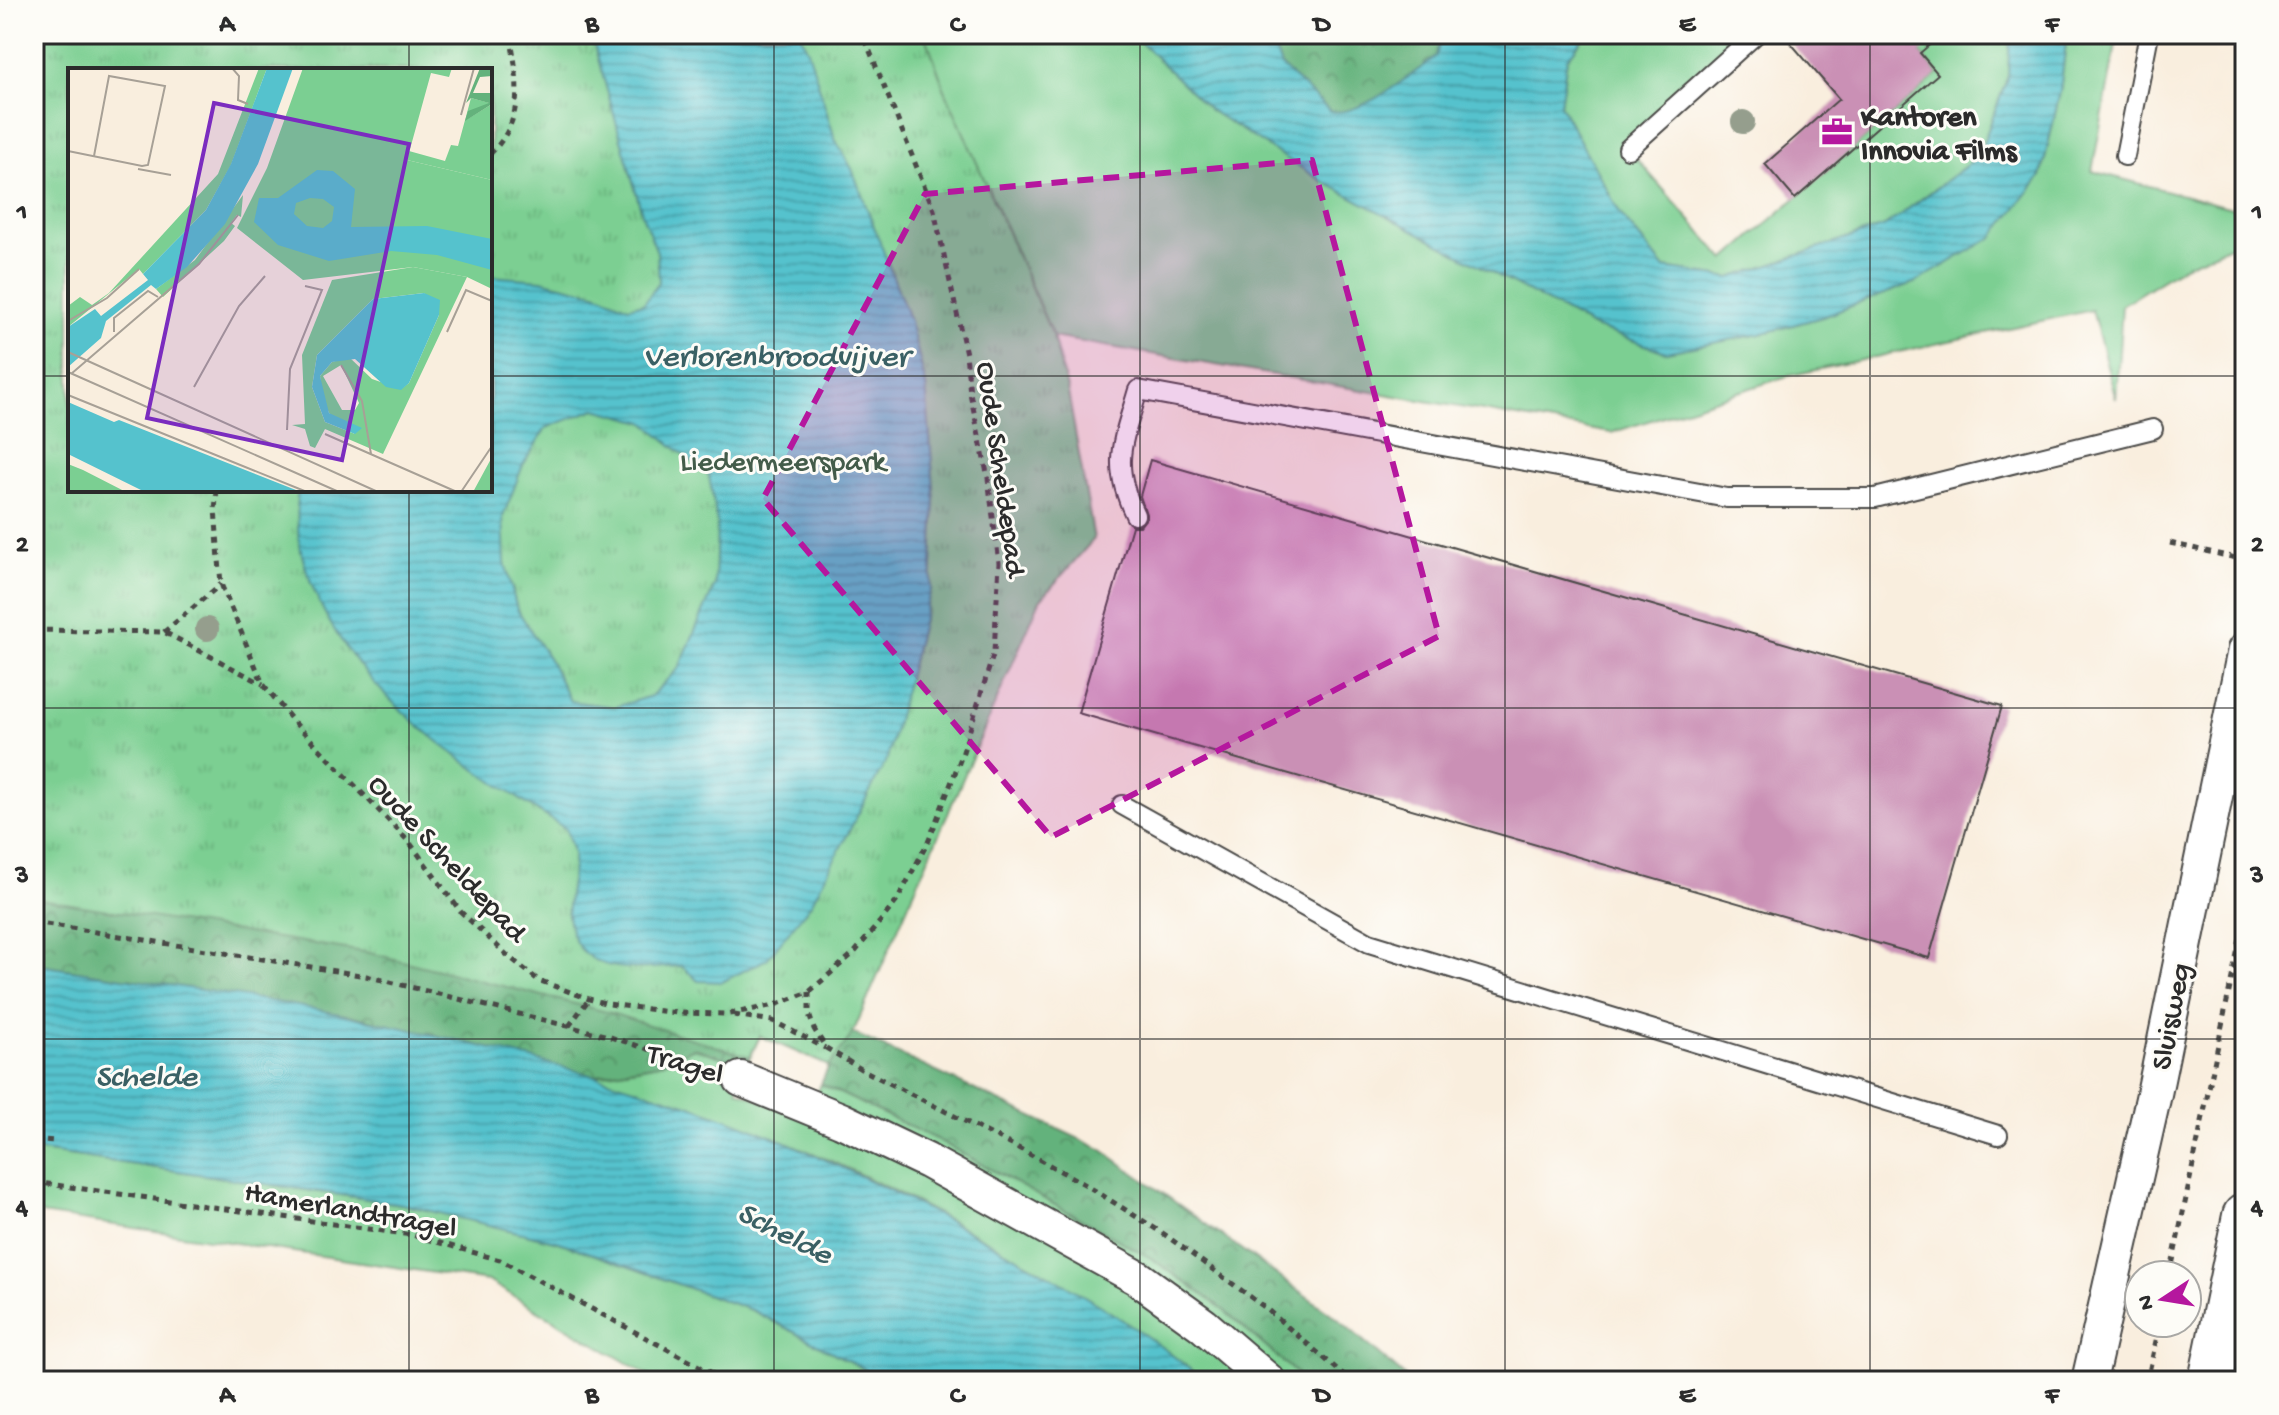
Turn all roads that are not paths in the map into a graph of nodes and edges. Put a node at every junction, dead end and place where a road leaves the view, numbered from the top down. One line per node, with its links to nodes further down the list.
1 (1756, 34): 3 (lane)
2 (2149, 34): 4 (lane)
3 (1628, 149)
4 (2125, 156)
5 (2153, 429): 6 (lane)
6 (1135, 515)
7 (2245, 650): 13 (street, Sluisweg)
8 (1122, 805): 10 (lane)
9 (741, 1079): 12 (street, Tragel)
10 (1998, 1135)
11 (2245, 1216): 14 (highway)
12 (1268, 1381)
13 (2089, 1381)
14 (2211, 1381)

